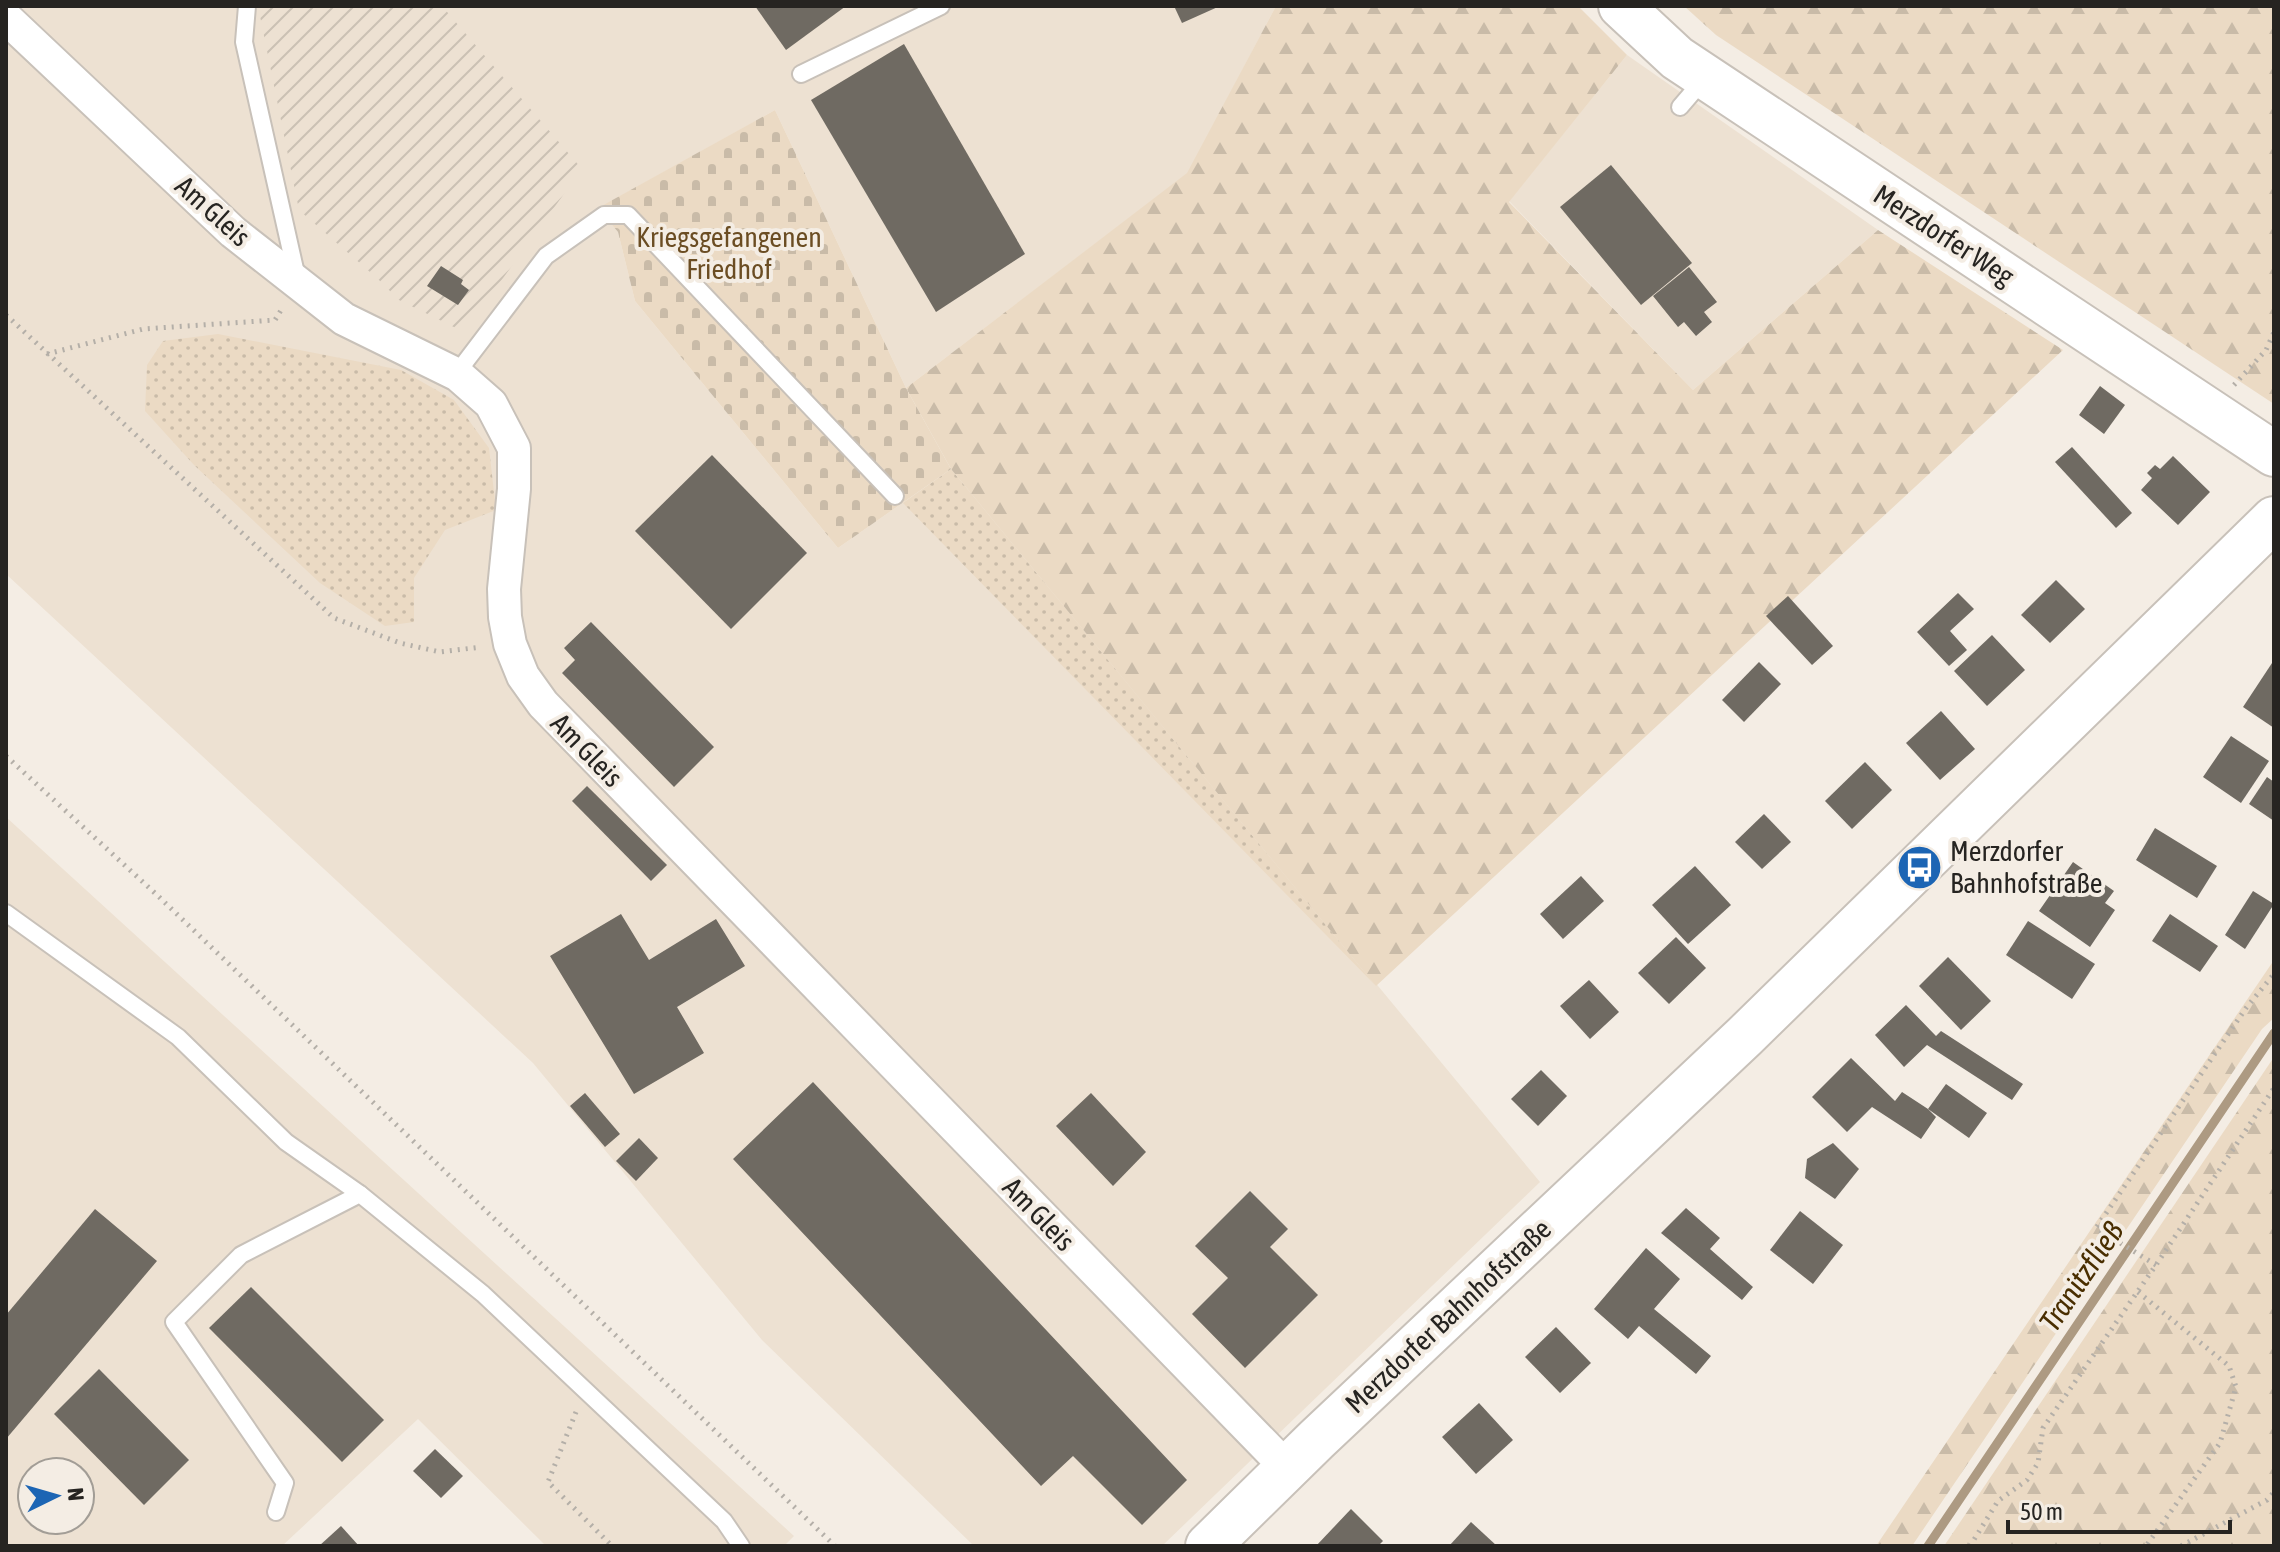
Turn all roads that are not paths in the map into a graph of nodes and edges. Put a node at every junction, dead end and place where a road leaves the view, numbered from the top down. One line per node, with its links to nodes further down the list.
1 (247, 6): 6 (lane)
2 (941, 6): 5 (lane)
3 (1621, 6): 8 (street, Merzdorfer Weg)
4 (6, 18): 6 (street, Am Gleis)
5 (801, 74)
6 (298, 282): 7 (street, Am Gleis)
7 (458, 375): 9 (lane); 13 (street, Am Gleis)
8 (2274, 454)
9 (895, 496)
10 (2274, 519): 13 (street, Merzdorfer Bahnhofstraße)
11 (6, 913): 12 (lane)
12 (360, 1194): 14 (lane); 15 (lane)
13 (1287, 1468): 16 (street, Merzdorfer Bahnhofstraße)
14 (276, 1512)
15 (741, 1546)
16 (1208, 1546)

